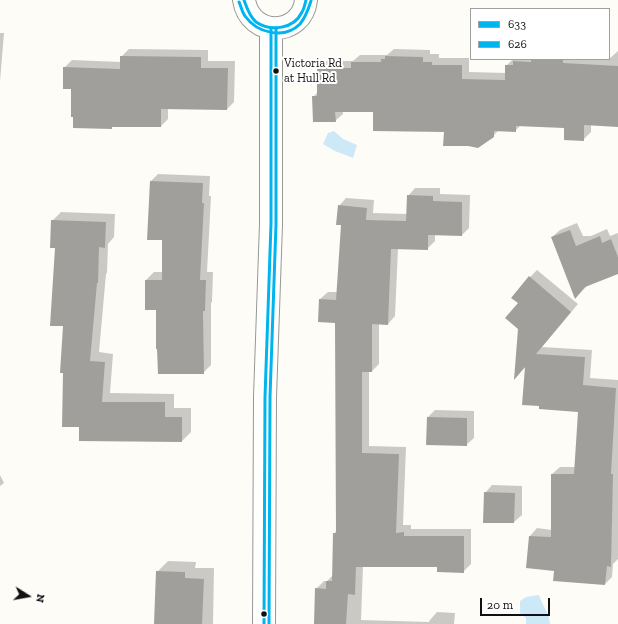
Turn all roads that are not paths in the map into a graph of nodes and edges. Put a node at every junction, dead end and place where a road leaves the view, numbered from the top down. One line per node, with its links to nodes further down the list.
1 (244, 0): 3 (street)
2 (306, 0): 3 (street)
3 (271, 28): 4 (street)
4 (264, 624)

